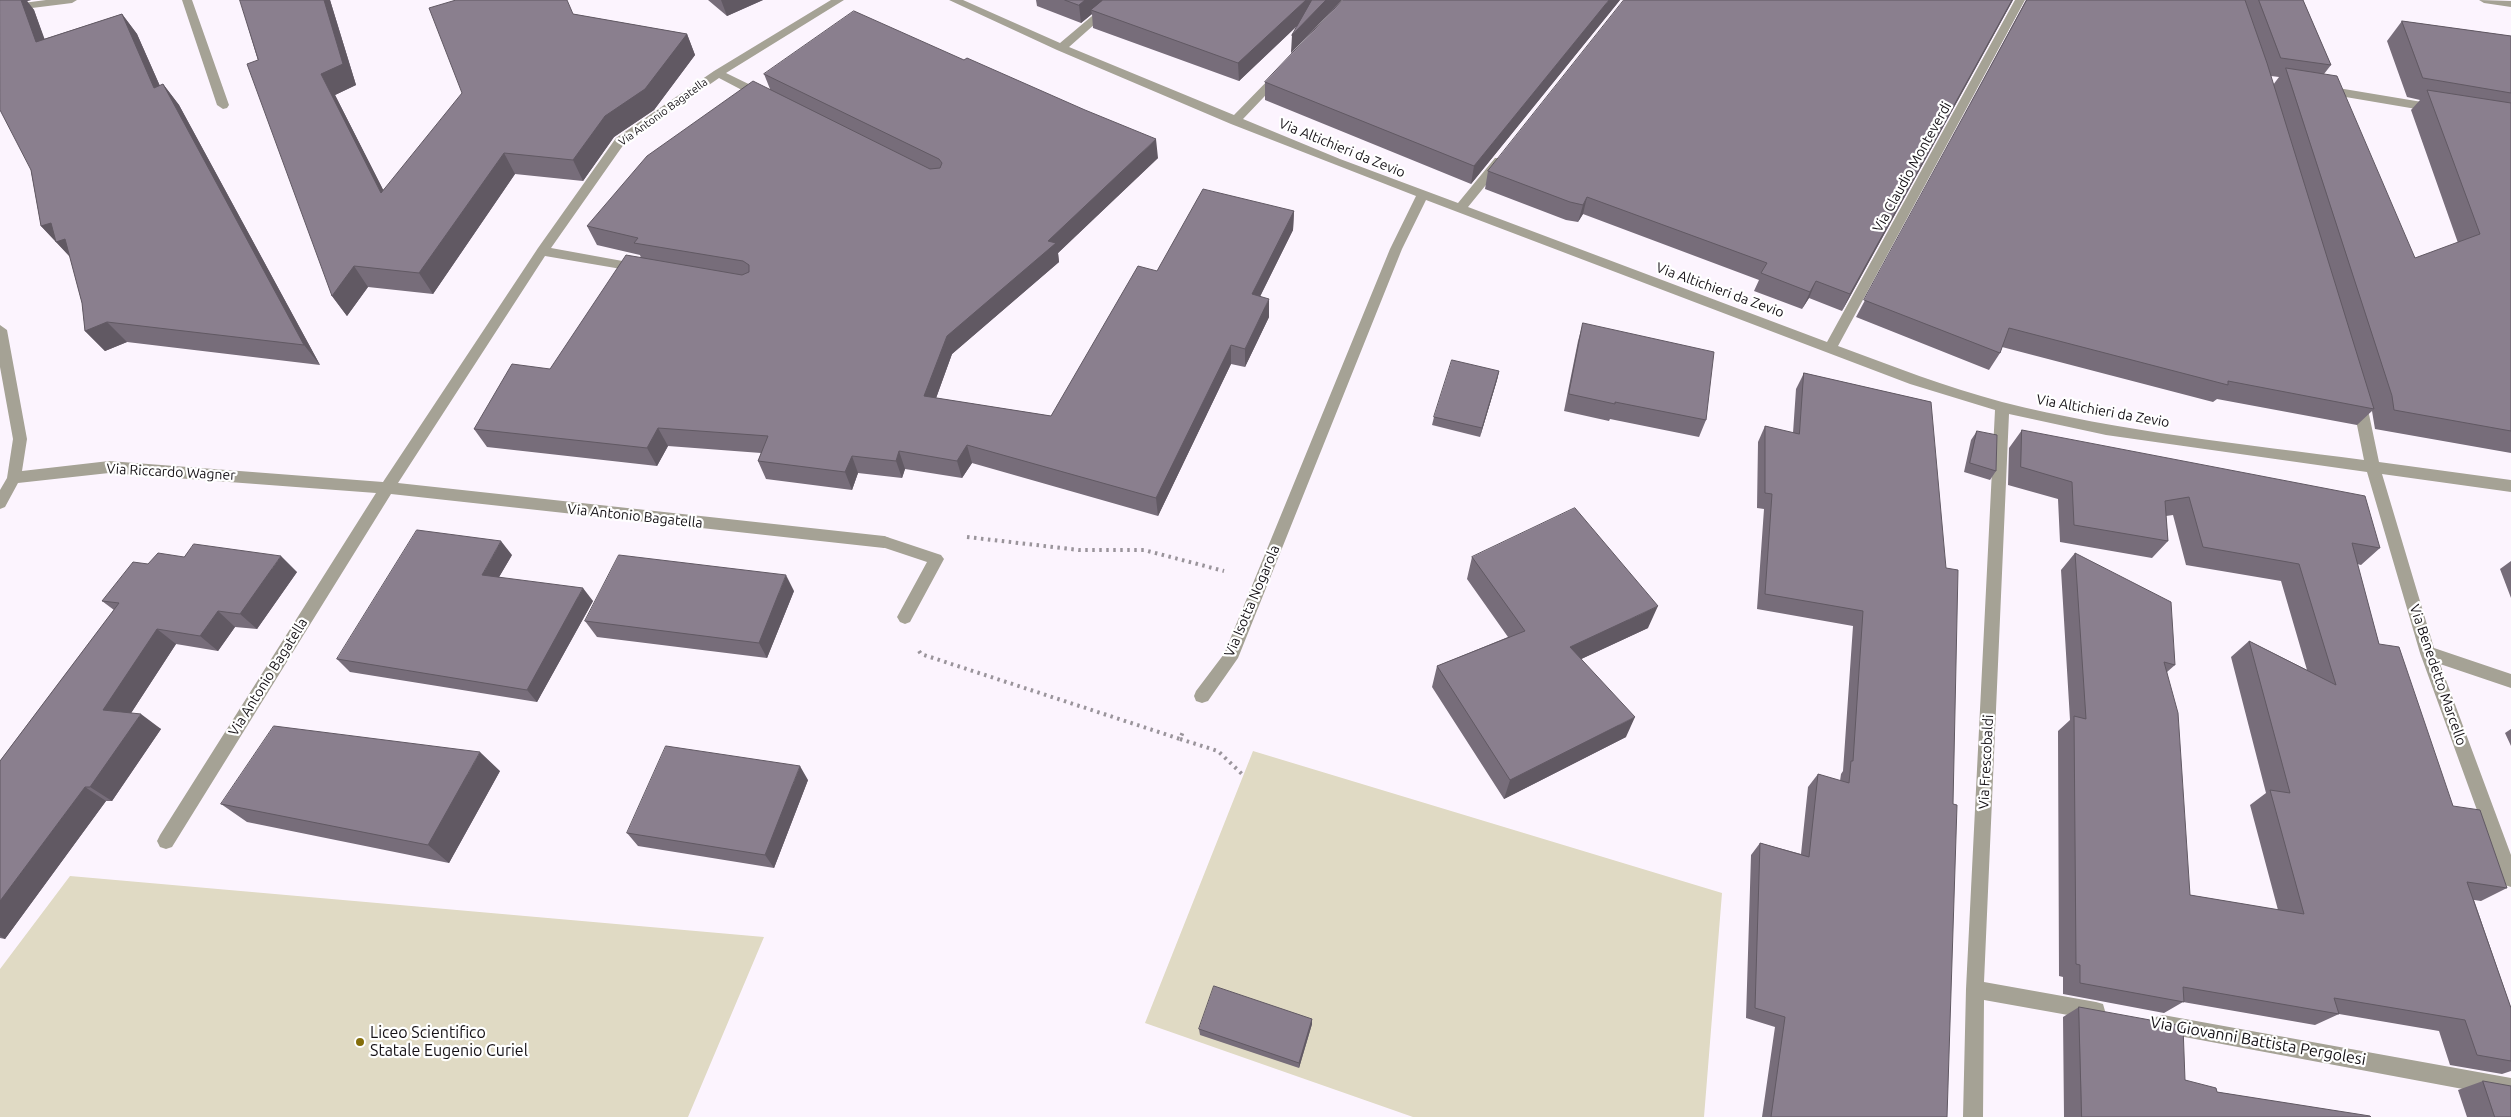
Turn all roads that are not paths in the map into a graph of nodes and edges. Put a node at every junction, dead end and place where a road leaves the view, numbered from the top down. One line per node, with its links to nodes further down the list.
1 (72, 0): 9 (street)
2 (187, 0): 15 (street)
3 (839, 0): 12 (street, Via Antonio Bagatella)
4 (954, 0): 10 (street, Via Altichieri da Zevio)
5 (1117, 0): 10 (street)
6 (2020, 0): 24 (street, Via Claudio Monteverdi)
7 (2484, 0): 8 (street)
8 (2511, 4)
9 (0, 9)
10 (1061, 48): 17 (street, Via Altichieri da Zevio)
11 (1290, 63): 17 (street)
12 (718, 73): 14 (street, Via Antonio Bagatella); 21 (street, Via Antonio Bagatella)
13 (2310, 88): 16 (street)
14 (771, 99)
15 (223, 105)
16 (2444, 109)
17 (1235, 122): 19 (street, Via Altichieri da Zevio)
18 (1508, 150): 20 (street)
19 (1422, 196): 20 (street, Via Altichieri da Zevio); 35 (street, Via Isotta Nogarola)
20 (1459, 210): 24 (street, Via Altichieri da Zevio)
21 (542, 251): 22 (street); 30 (street, Via Antonio Bagatella)
22 (656, 270)
23 (0, 330): 28 (street)
24 (1830, 348): 26 (street, Via Altichieri da Zevio)
25 (2355, 386): 27 (street, Via Benedetto Marcello)
26 (2002, 407): 27 (street, Via Altichieri da Zevio); 38 (street, Via Frescobaldi)
27 (2374, 468): 29 (street, Via Altichieri da Zevio); 33 (street, Via Benedetto Marcello)
28 (14, 478): 30 (street, Via Riccardo Wagner); 31 (street)
29 (2511, 486)
30 (387, 488): 32 (street, Via Antonio Bagatella); 36 (street, Via Antonio Bagatella)
31 (0, 503)
32 (905, 617)
33 (2428, 652): 34 (street); 37 (street, Via Benedetto Marcello)
34 (2511, 681)
35 (1202, 696)
36 (166, 841)
37 (2511, 879)
38 (1975, 989): 39 (street); 42 (street, Via Frescobaldi)
39 (2112, 1014)
40 (2141, 1020): 41 (street, Via Giovanni Battista Pergolesi)
41 (2511, 1088)
42 (1973, 1117)

